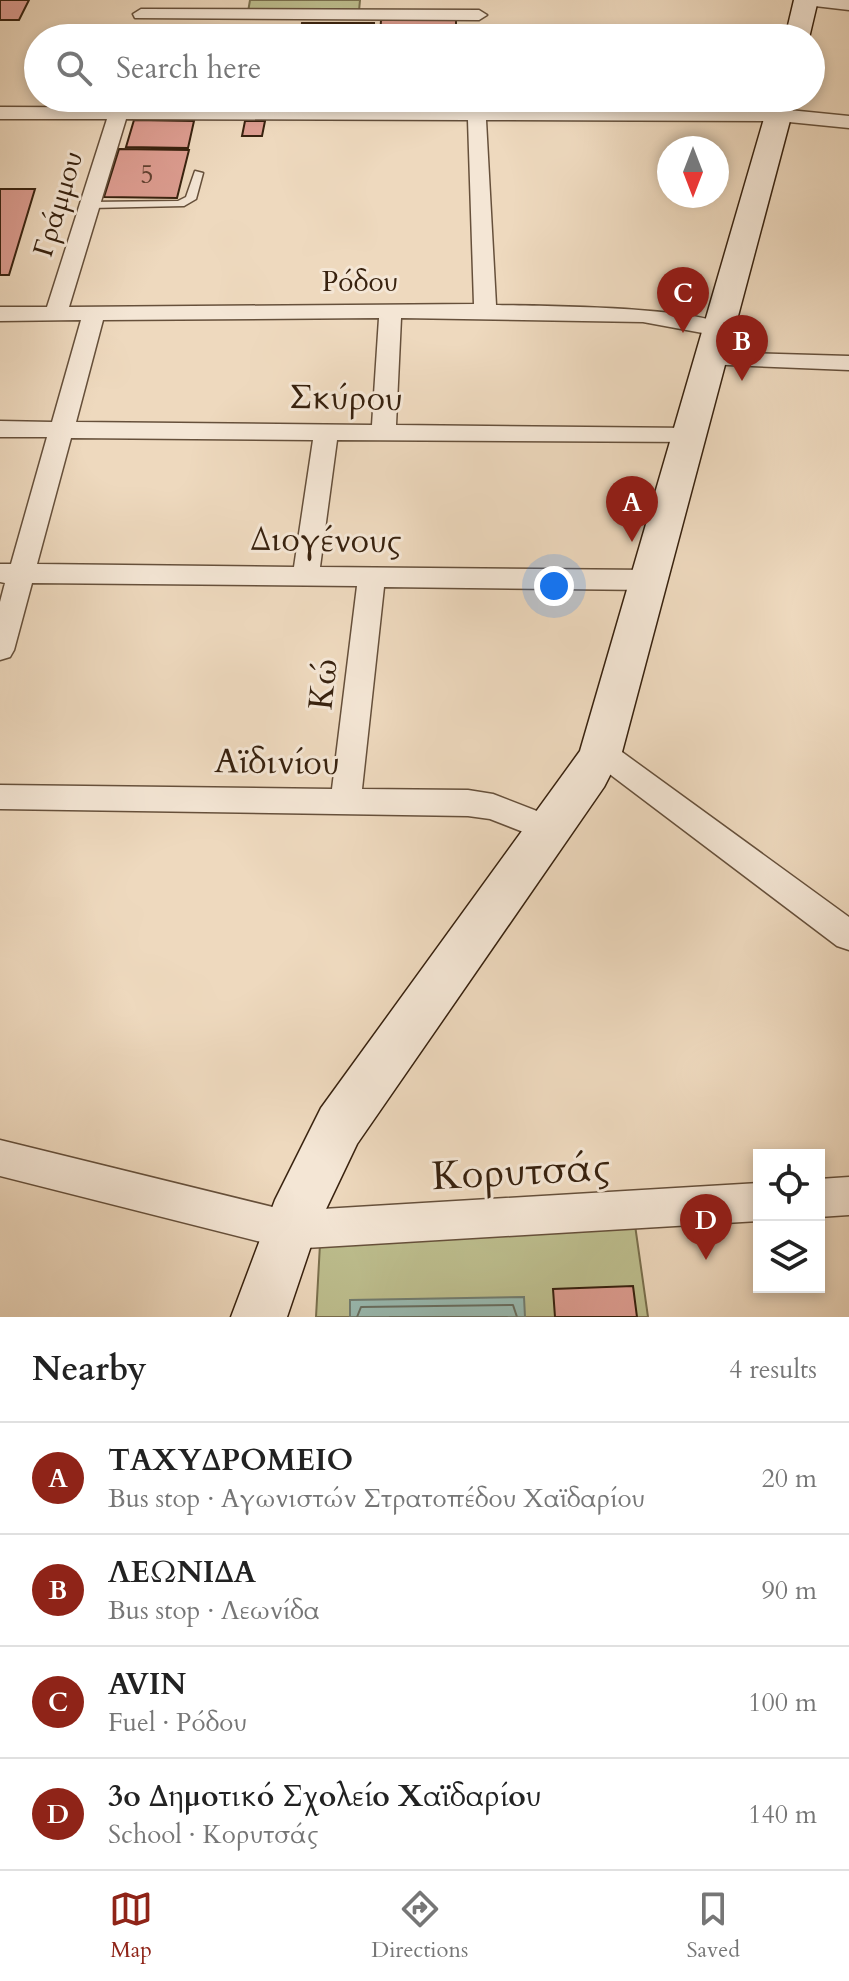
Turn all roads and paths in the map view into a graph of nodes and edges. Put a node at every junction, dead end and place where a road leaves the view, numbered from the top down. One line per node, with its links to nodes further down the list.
1 (806, 0): 2 (street); 5 (street)
2 (849, 5)
3 (481, 7): 4 (street)
4 (141, 13)
5 (800, 24)
6 (162, 112): 11 (street)
7 (476, 112): 15 (street)
8 (780, 112): 20 (street)
9 (804, 112): 12 (street)
10 (0, 113): 11 (street)
11 (118, 114): 14 (street, Γράμμου)
12 (849, 122)
13 (198, 173): 14 (lane)
14 (90, 205): 17 (street, Γράμμου)
15 (485, 311): 16 (street, Ρόδου); 20 (street, Ρόδου)
16 (390, 312): 18 (street, Ρόδου); 25 (street)
17 (56, 313): 18 (street, Ρόδου); 19 (street, Ρόδου)
18 (94, 313): 23 (street)
19 (0, 314)
20 (715, 344): 21 (street, Ρόδου); 26 (street)
21 (849, 363)
22 (0, 429): 23 (street, Σκύρου)
23 (62, 430): 24 (street, Σκύρου); 27 (street)
24 (326, 431): 25 (street, Σκύρου); 28 (street)
25 (384, 432): 26 (street, Σκύρου)
26 (691, 436): 30 (street)
27 (11, 573): 28 (street, Διογένους); 31 (street)
28 (306, 576): 29 (street, Διογένους)
29 (372, 576): 30 (street, Διογένους); 34 (street, Κώ)
30 (650, 580): 32 (street)
31 (0, 650)
32 (601, 752): 35 (street); 36 (street)
33 (0, 797): 34 (street, Αϊδινίου)
34 (346, 800): 35 (street, Αϊδινίου)
35 (549, 829): 41 (street)
36 (849, 936)
37 (0, 1158): 41 (street, Κορυτσάς)
38 (849, 1196): 39 (street)
39 (825, 1198)
40 (753, 1202): 41 (street, Κορυτσάς)
41 (289, 1230): 42 (street)
42 (259, 1317)

